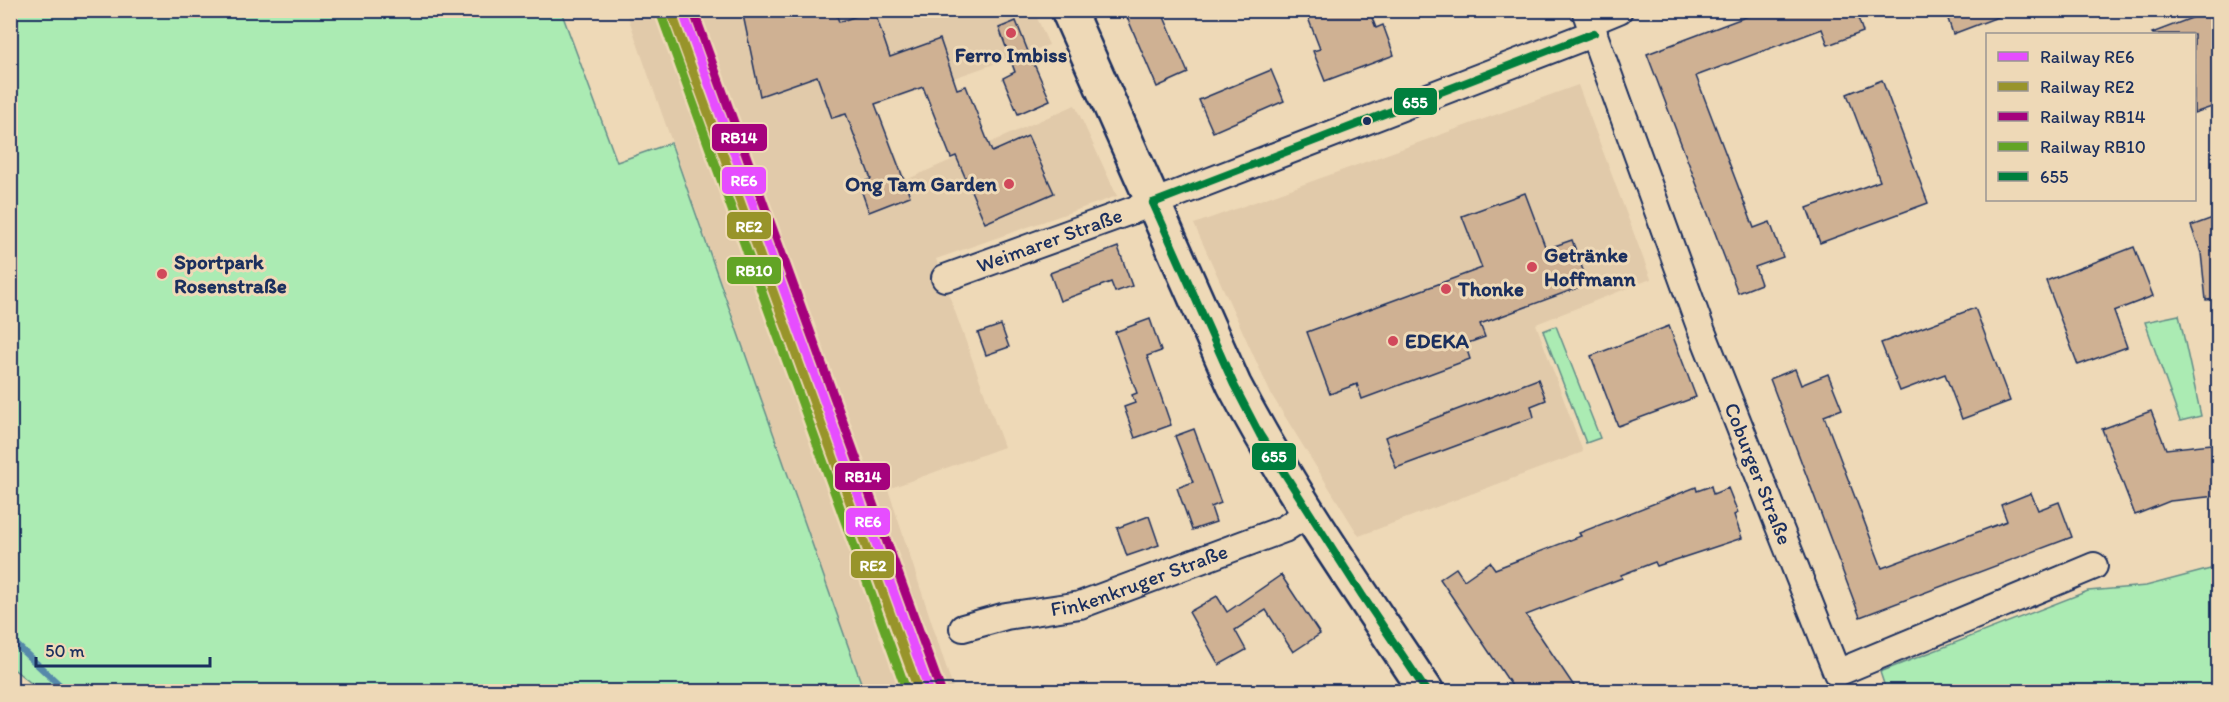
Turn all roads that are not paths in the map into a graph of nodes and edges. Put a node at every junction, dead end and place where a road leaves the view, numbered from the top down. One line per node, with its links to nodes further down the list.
1 (1068, 10): 4 (street)
2 (1619, 10): 3 (street, Weimarer Straße)
3 (1590, 22): 4 (street, Weimarer Straße); 7 (street, Coburger Straße)
4 (1153, 203): 5 (street, Weimarer Straße); 6 (street)
5 (945, 278)
6 (1309, 513): 8 (street, Finkenkruger Straße); 9 (street)
7 (2094, 566)
8 (963, 628)
9 (1427, 692)

